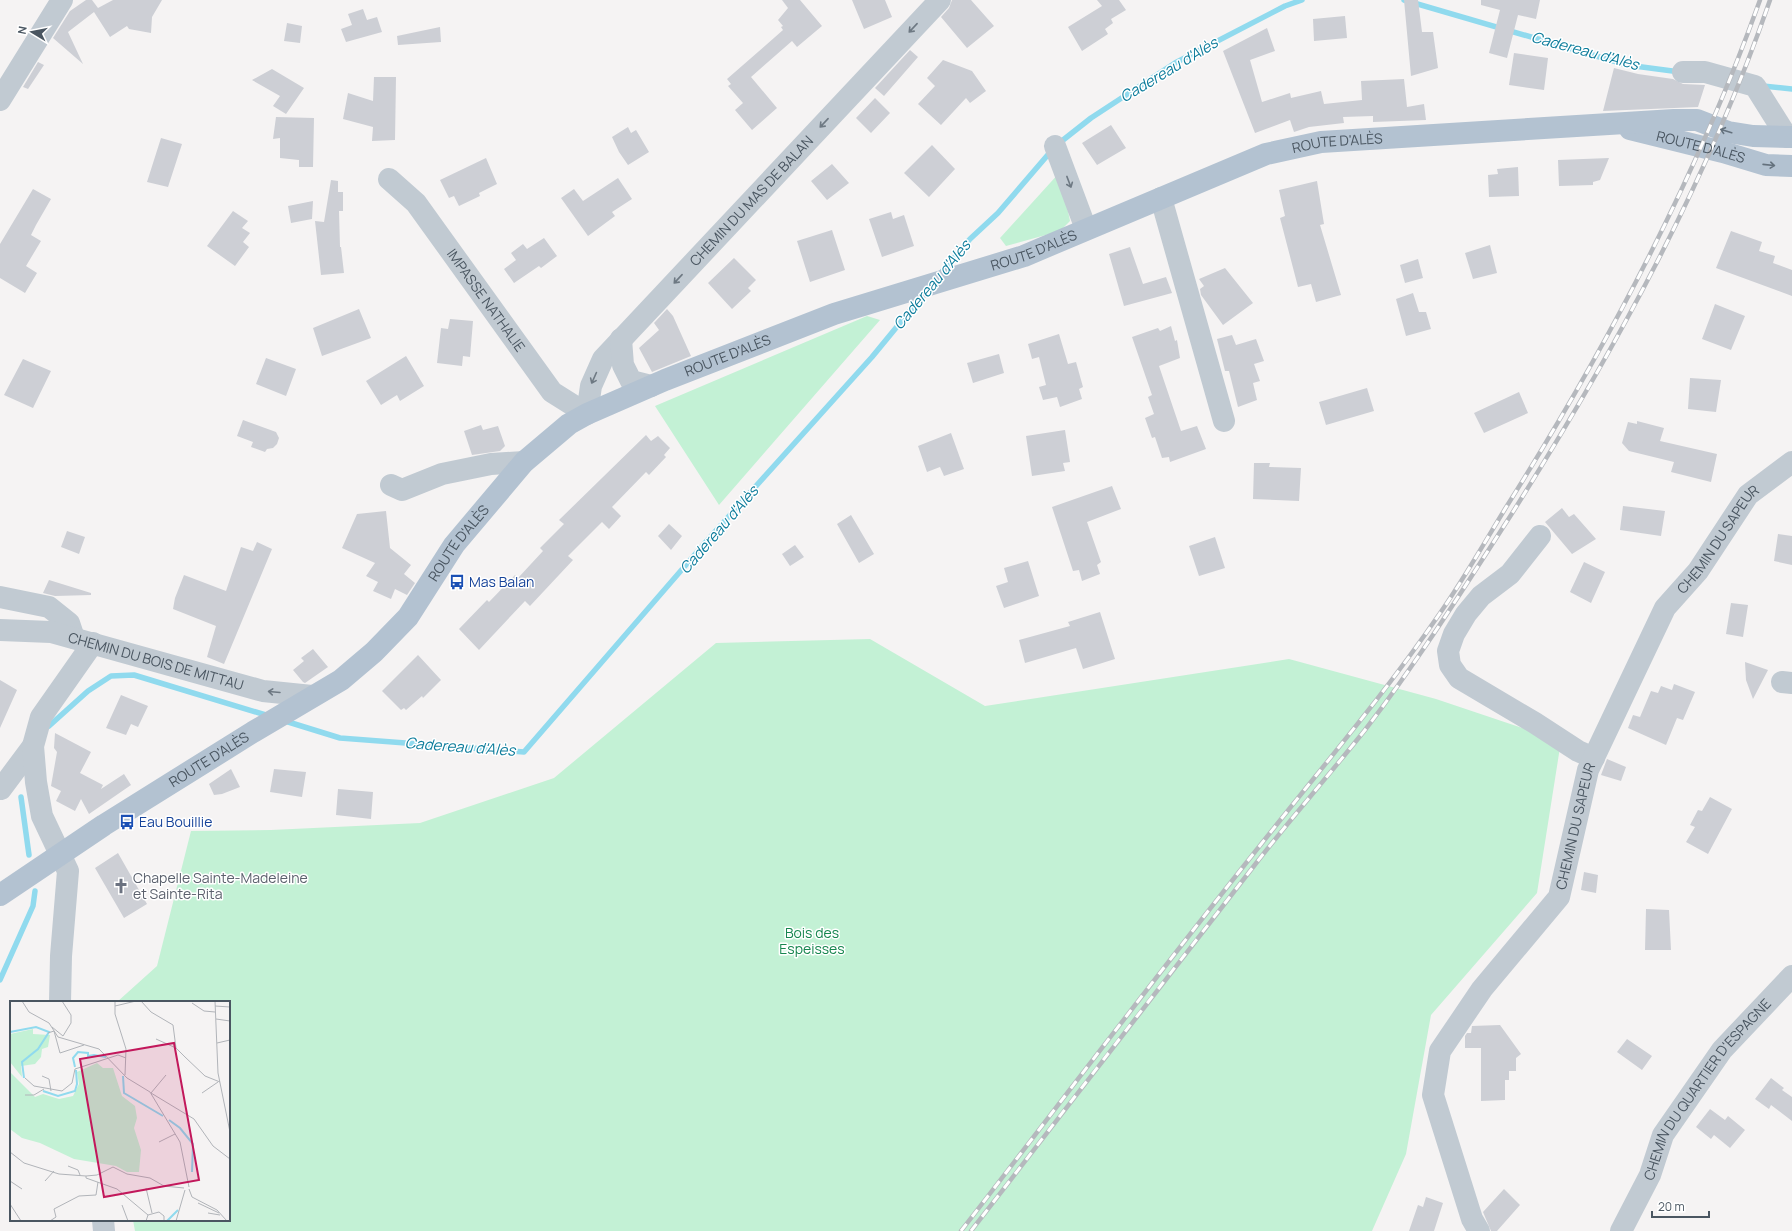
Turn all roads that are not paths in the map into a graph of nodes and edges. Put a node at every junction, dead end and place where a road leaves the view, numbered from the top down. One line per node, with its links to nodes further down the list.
1 (62, 0): 4 (street)
2 (940, 0): 12 (street, CHEMIN DU MAS DE BALAN, one-way to 12)
3 (1683, 72): 6 (street)
4 (0, 100)
5 (1609, 124): 6 (main road, ROUTE D'ALÈS, one-way to 5); 8 (main road, ROUTE D'ALÈS, one-way to 8); 10 (main road, ROUTE D'ALÈS)
6 (1790, 137)
7 (1055, 146): 11 (street, one-way to 11)
8 (1792, 166)
9 (389, 179): 14 (street, IMPASSE NATHALIE)
10 (1161, 198): 11 (main road, ROUTE D'ALÈS); 15 (street)
11 (1086, 229): 13 (main road, ROUTE D'ALÈS)
12 (621, 339): 13 (street); 14 (street, CHEMIN DU MAS DE BALAN, one-way to 14)
13 (651, 386): 14 (main road, ROUTE D'ALÈS)
14 (587, 414): 16 (main road, ROUTE D'ALÈS)
15 (1224, 421)
16 (524, 462): 18 (street); 23 (main road, ROUTE D'ALÈS)
17 (1792, 462): 25 (street, CHEMIN DU SAPEUR)
18 (391, 485)
19 (1540, 536): 25 (street)
20 (0, 597): 22 (street)
21 (0, 630): 22 (street, CHEMIN DU BOIS DE MITTAU)
22 (83, 640): 23 (street, CHEMIN DU BOIS DE MITTAU, one-way to 22); 24 (street)
23 (312, 696): 27 (main road, ROUTE D'ALÈS)
24 (33, 746): 26 (street); 27 (street)
25 (1594, 758): 33 (street, CHEMIN DU SAPEUR)
26 (1, 789)
27 (50, 860): 28 (main road, ROUTE D'ALÈS); 30 (street)
28 (3, 893)
29 (1792, 976): 34 (street, CHEMIN DU QUARTIER D'ESPAGNE)
30 (60, 1001)
31 (103, 1221): 32 (street)
32 (104, 1231)
33 (1479, 1231)
34 (1621, 1231)

